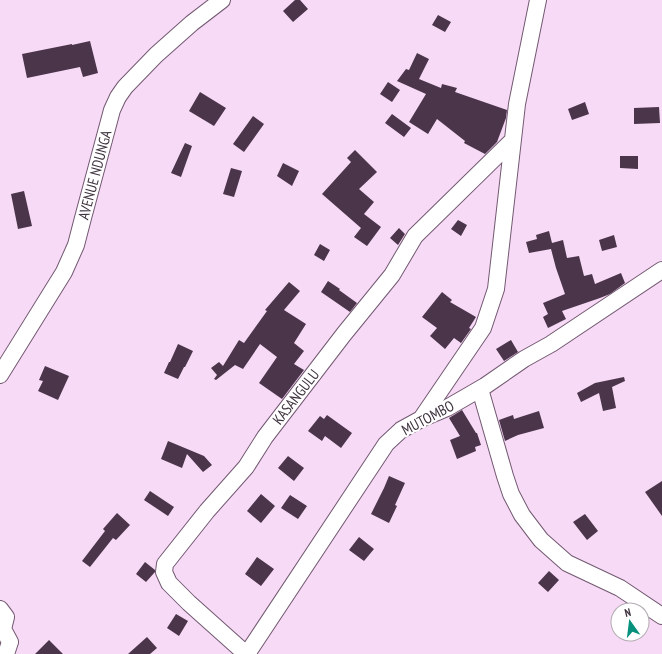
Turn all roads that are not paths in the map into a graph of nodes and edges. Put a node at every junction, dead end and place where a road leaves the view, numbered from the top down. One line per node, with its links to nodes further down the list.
1 (222, 0): 5 (street, AVENUE NDUNGA)
2 (538, 0): 3 (street)
3 (513, 140): 7 (street); 11 (street, KASANGULU)
4 (662, 270): 6 (street, MUTOMBO)
5 (0, 375)
6 (480, 389): 7 (street, MUTOMBO); 9 (street)
7 (421, 419): 11 (street, MUTOMBO)
8 (0, 609): 10 (street)
9 (662, 616)
10 (6, 654)
11 (246, 654)

